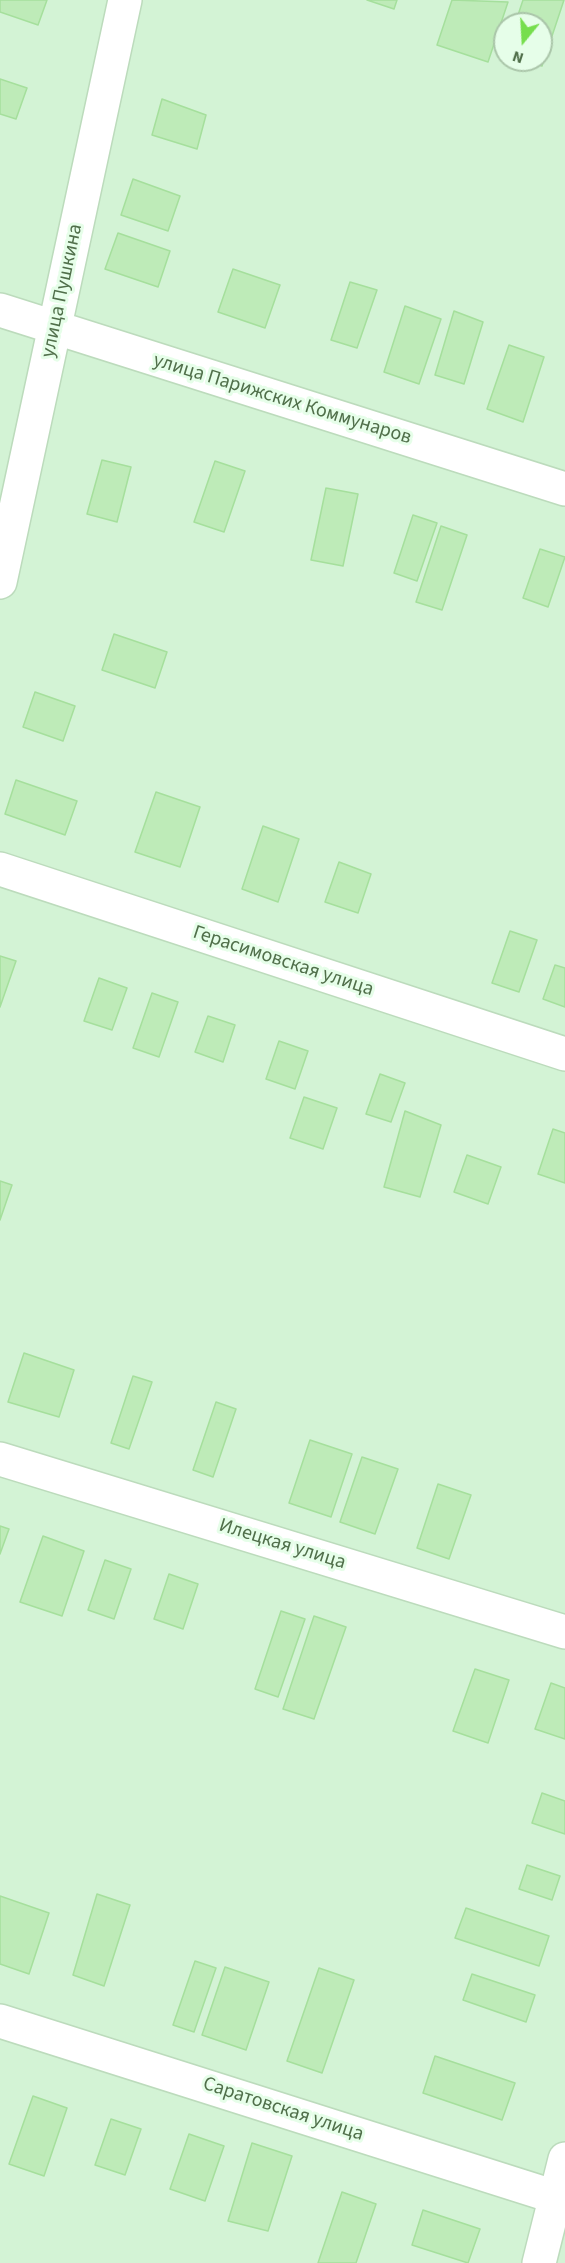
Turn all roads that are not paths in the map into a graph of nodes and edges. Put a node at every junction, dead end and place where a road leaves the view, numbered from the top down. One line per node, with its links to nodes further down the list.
1 (125, 0): 3 (street, улица Пушкина)
2 (0, 310): 3 (street, улица Парижских Коммунаров)
3 (56, 328): 4 (street, улица Парижских Коммунаров); 5 (street, улица Пушкина)
4 (565, 489)
5 (0, 582)
6 (0, 869): 7 (street, Герасимовская улица)
7 (565, 1054)
8 (0, 1459): 9 (street, Илецкая улица)
9 (565, 1632)
10 (0, 2021): 12 (street, Саратовская улица)
11 (565, 2159): 12 (street)
12 (561, 2199): 13 (street)
13 (539, 2263)

